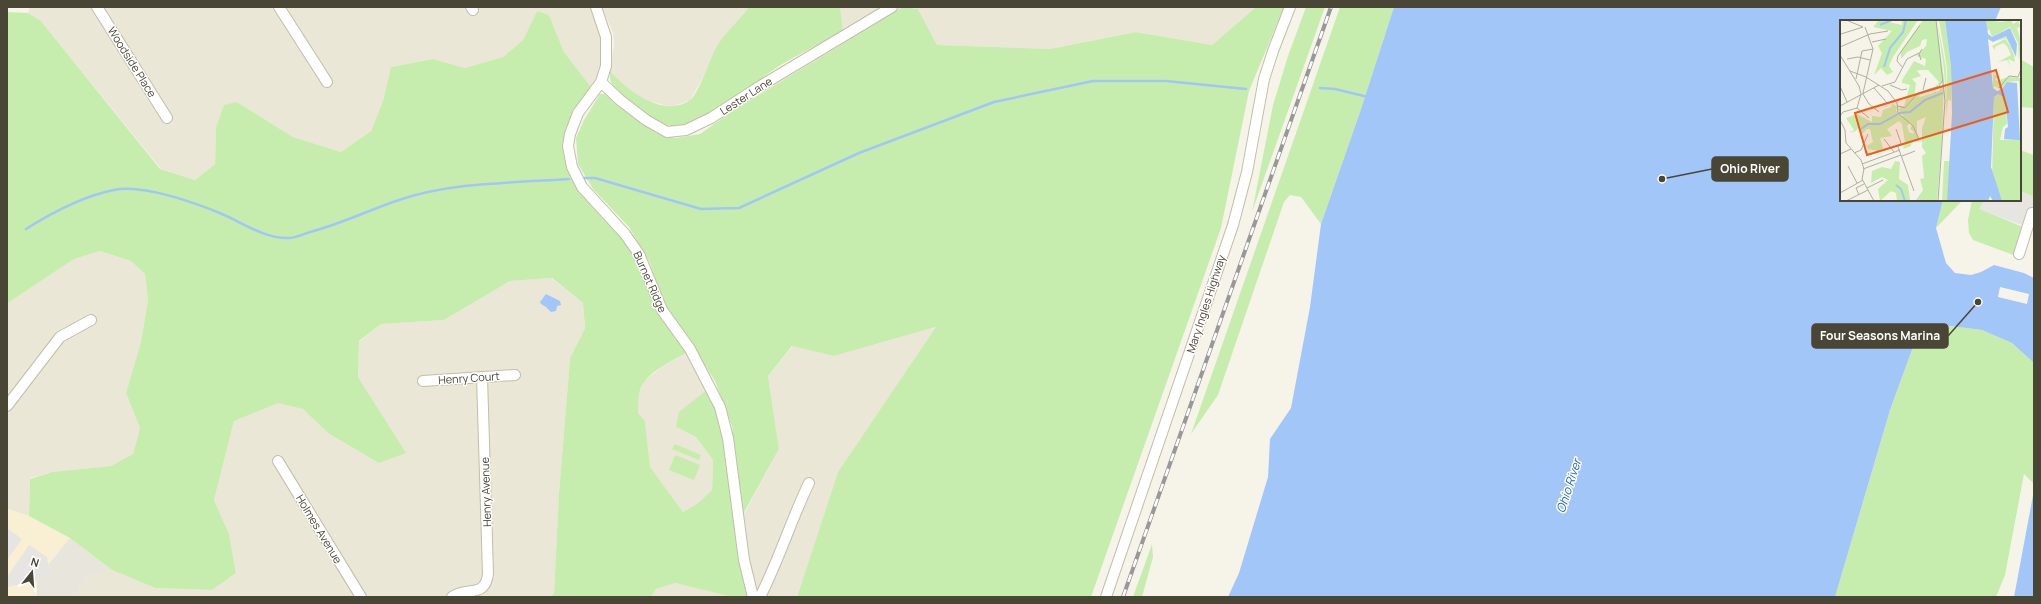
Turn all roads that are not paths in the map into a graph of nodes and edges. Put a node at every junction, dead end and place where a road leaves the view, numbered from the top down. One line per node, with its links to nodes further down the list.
1 (97, 7): 8 (street, Woodside Place)
2 (279, 7): 6 (street)
3 (596, 7): 7 (street, Burnet Ridge)
4 (892, 7): 7 (street, Lester Lane)
5 (1290, 7): 22 (street, Mary Ingles Highway)
6 (328, 82)
7 (601, 82): 20 (street, Burnet Ridge)
8 (167, 118)
9 (2034, 213): 10 (street)
10 (2019, 254)
11 (91, 320): 15 (street)
12 (516, 374): 13 (street, Henry Court)
13 (482, 377): 14 (street, Henry Court); 19 (street, Henry Avenue)
14 (423, 381)
15 (7, 406)
16 (278, 460): 18 (street, Holmes Avenue)
17 (809, 483): 21 (street)
18 (361, 597)
19 (452, 597)
20 (753, 597)
21 (760, 597)
22 (1106, 597)

